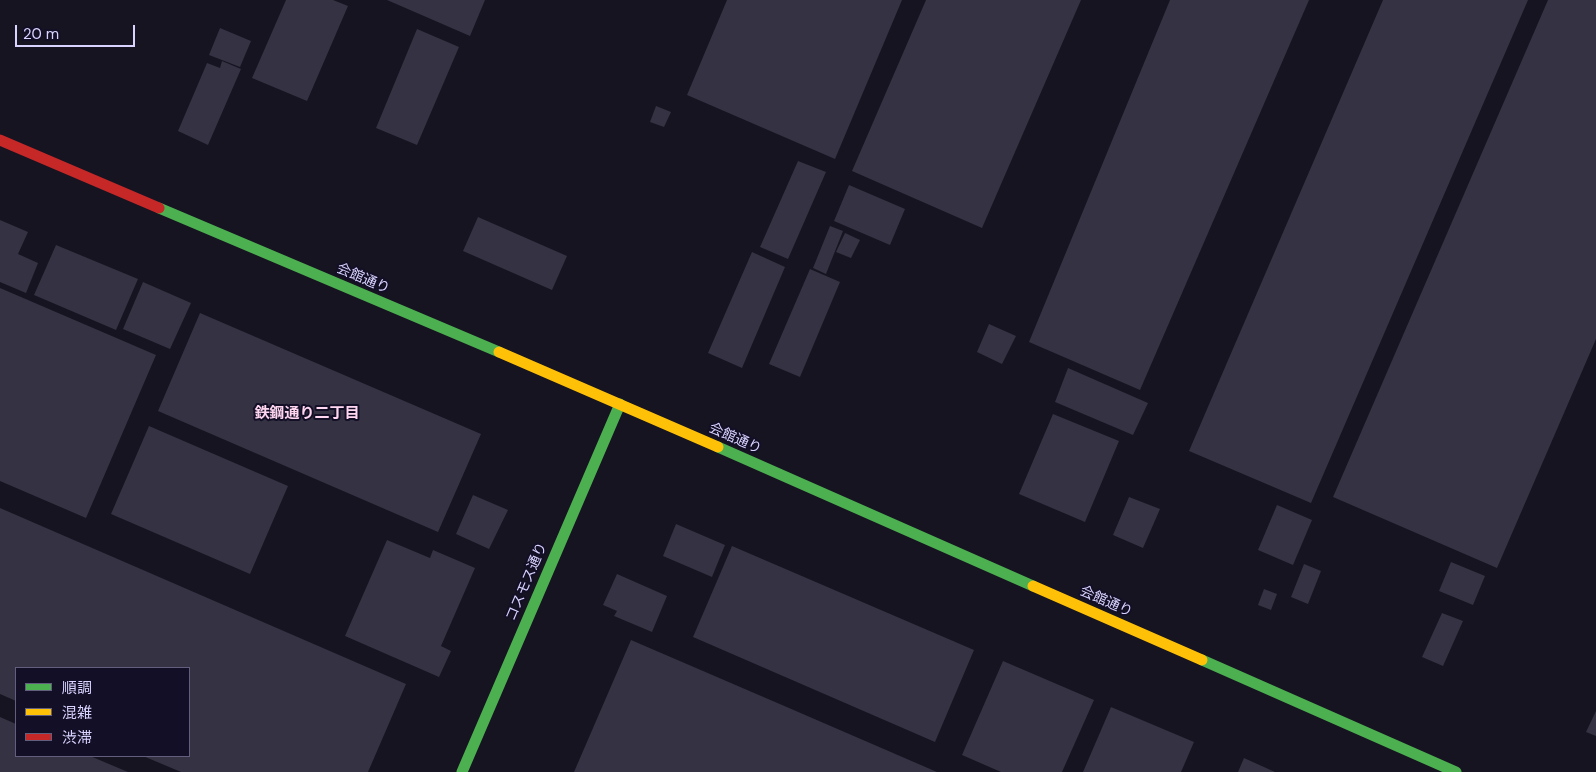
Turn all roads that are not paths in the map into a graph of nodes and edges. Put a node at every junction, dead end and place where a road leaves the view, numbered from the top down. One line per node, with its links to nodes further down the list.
1 (0, 140): 2 (street, 会館通り)
2 (620, 404): 3 (street, コスモス通り); 4 (street, 会館通り)
3 (462, 772)
4 (1456, 772)

